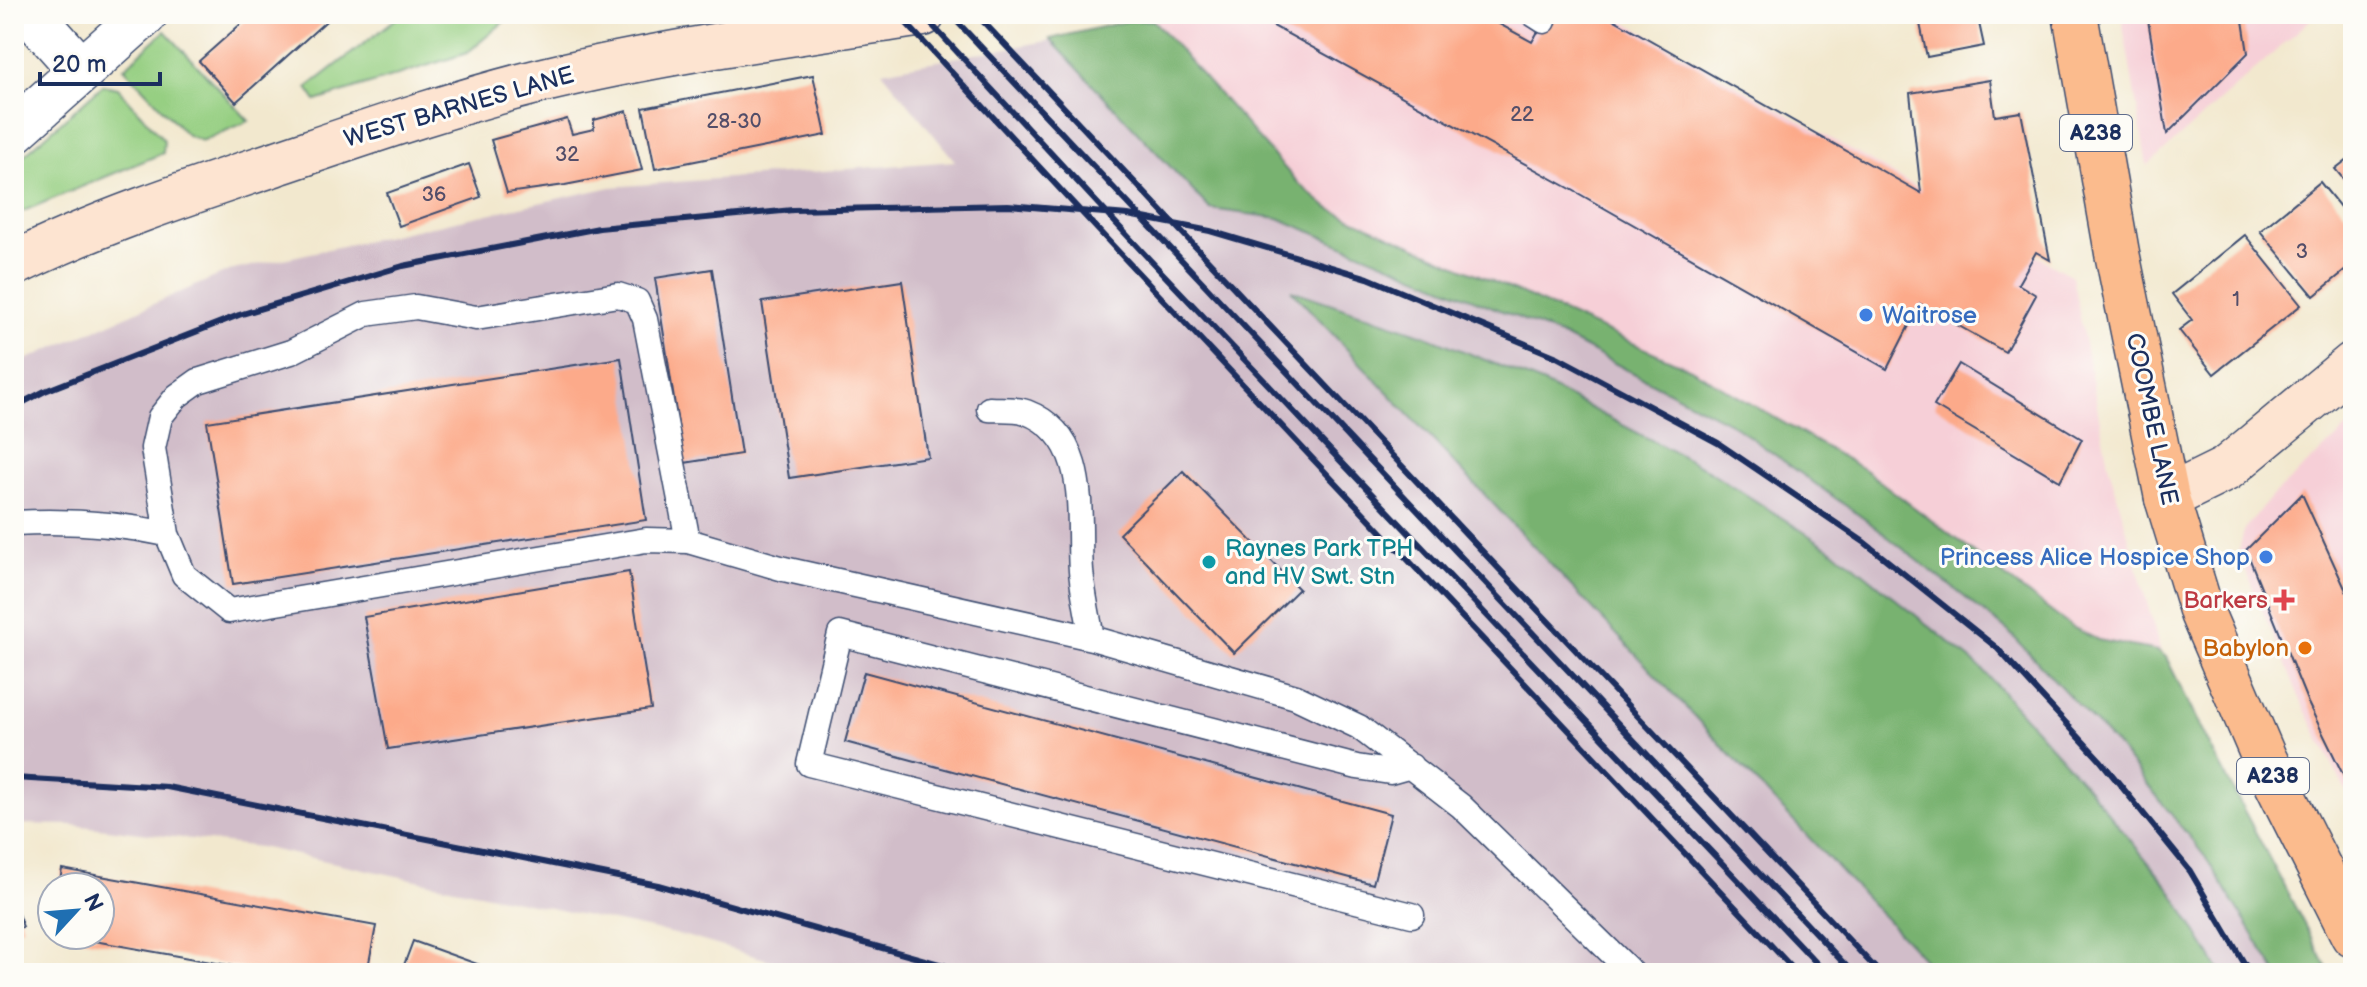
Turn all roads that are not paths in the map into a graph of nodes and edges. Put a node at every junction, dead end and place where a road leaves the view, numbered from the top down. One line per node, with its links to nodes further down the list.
1 (31, 14): 5 (street)
2 (145, 14): 5 (street)
3 (923, 14): 7 (main road, WEST BARNES LANE)
4 (2075, 14): 10 (main road, COOMBE LANE / A238)
5 (81, 70): 6 (street)
6 (14, 131)
7 (14, 264)
8 (2353, 364): 10 (main road)
9 (989, 409): 14 (lane)
10 (2167, 498): 16 (main road, COOMBE LANE / A238)
11 (14, 523): 12 (lane)
12 (167, 534): 13 (lane); 13 (lane)
13 (688, 541): 14 (lane)
14 (1092, 638): 15 (lane)
15 (1411, 766): 17 (lane); 19 (lane)
16 (2339, 876): 18 (main road, COOMBE LANE / A238)
17 (1412, 915)
18 (2353, 935)
19 (1632, 973)

